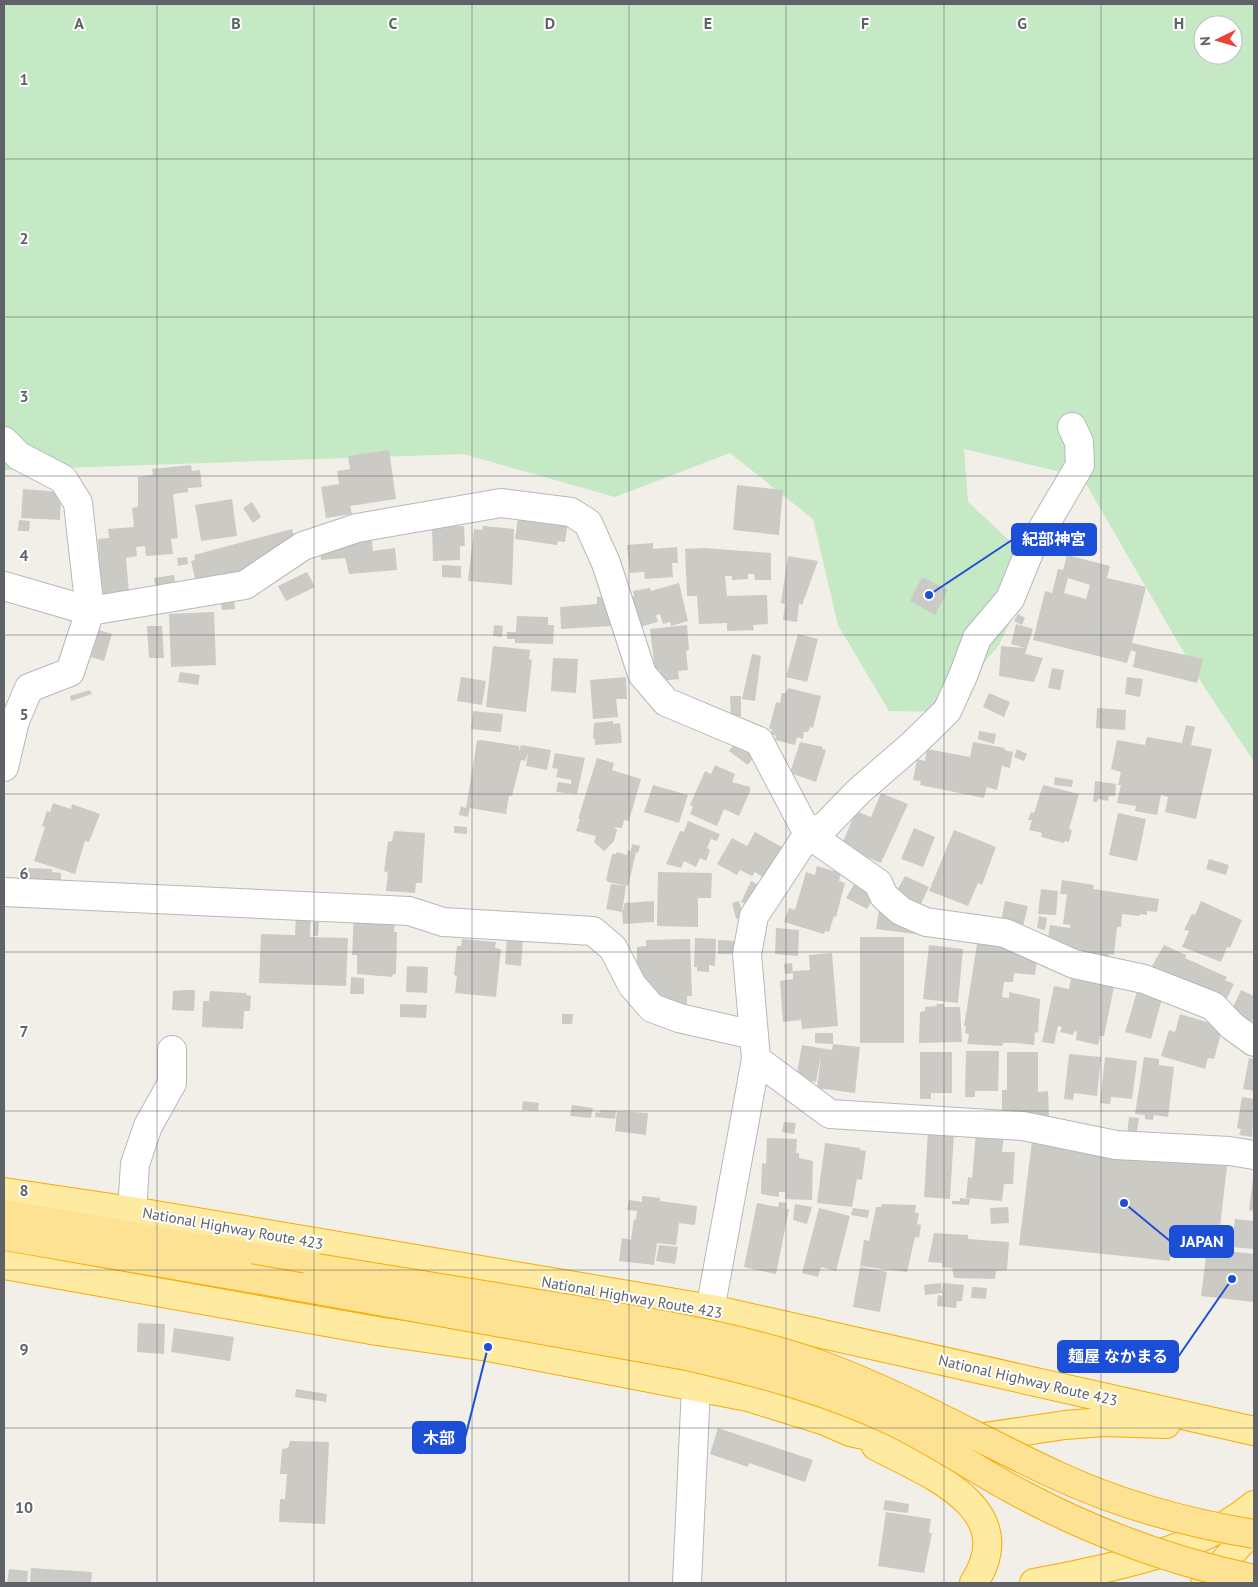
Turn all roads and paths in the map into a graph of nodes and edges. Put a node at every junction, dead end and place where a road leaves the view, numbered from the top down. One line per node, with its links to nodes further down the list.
1 (1072, 427): 6 (street)
2 (4, 441): 4 (street)
3 (4, 586): 4 (street)
4 (90, 611): 5 (street); 6 (street)
5 (4, 767)
6 (808, 834): 8 (street); 9 (street)
7 (4, 892): 9 (street)
8 (1254, 1042)
9 (755, 1047): 11 (street); 17 (street)
10 (172, 1050): 13 (street)
11 (1254, 1155)
12 (4, 1192): 13 (highway, National Highway Route 423)
13 (132, 1211): 17 (highway, National Highway Route 423)
14 (4, 1214): 24 (highway, bridge)
15 (4, 1236): 25 (highway, bridge)
16 (4, 1265): 18 (highway, National Highway Route 423)
17 (711, 1309): 18 (street); 19 (highway, National Highway Route 423)
18 (696, 1387): 20 (highway, National Highway Route 423); 26 (street)
19 (1254, 1431)
20 (850, 1432): 21 (highway, National Highway Route 423); 27 (highway)
21 (1254, 1435)
22 (1254, 1505): 28 (highway)
23 (1254, 1528): 29 (highway)
24 (1254, 1534)
25 (1254, 1578): 29 (highway, bridge)
26 (687, 1583)
27 (974, 1583)
28 (1034, 1583)
29 (1205, 1583)

